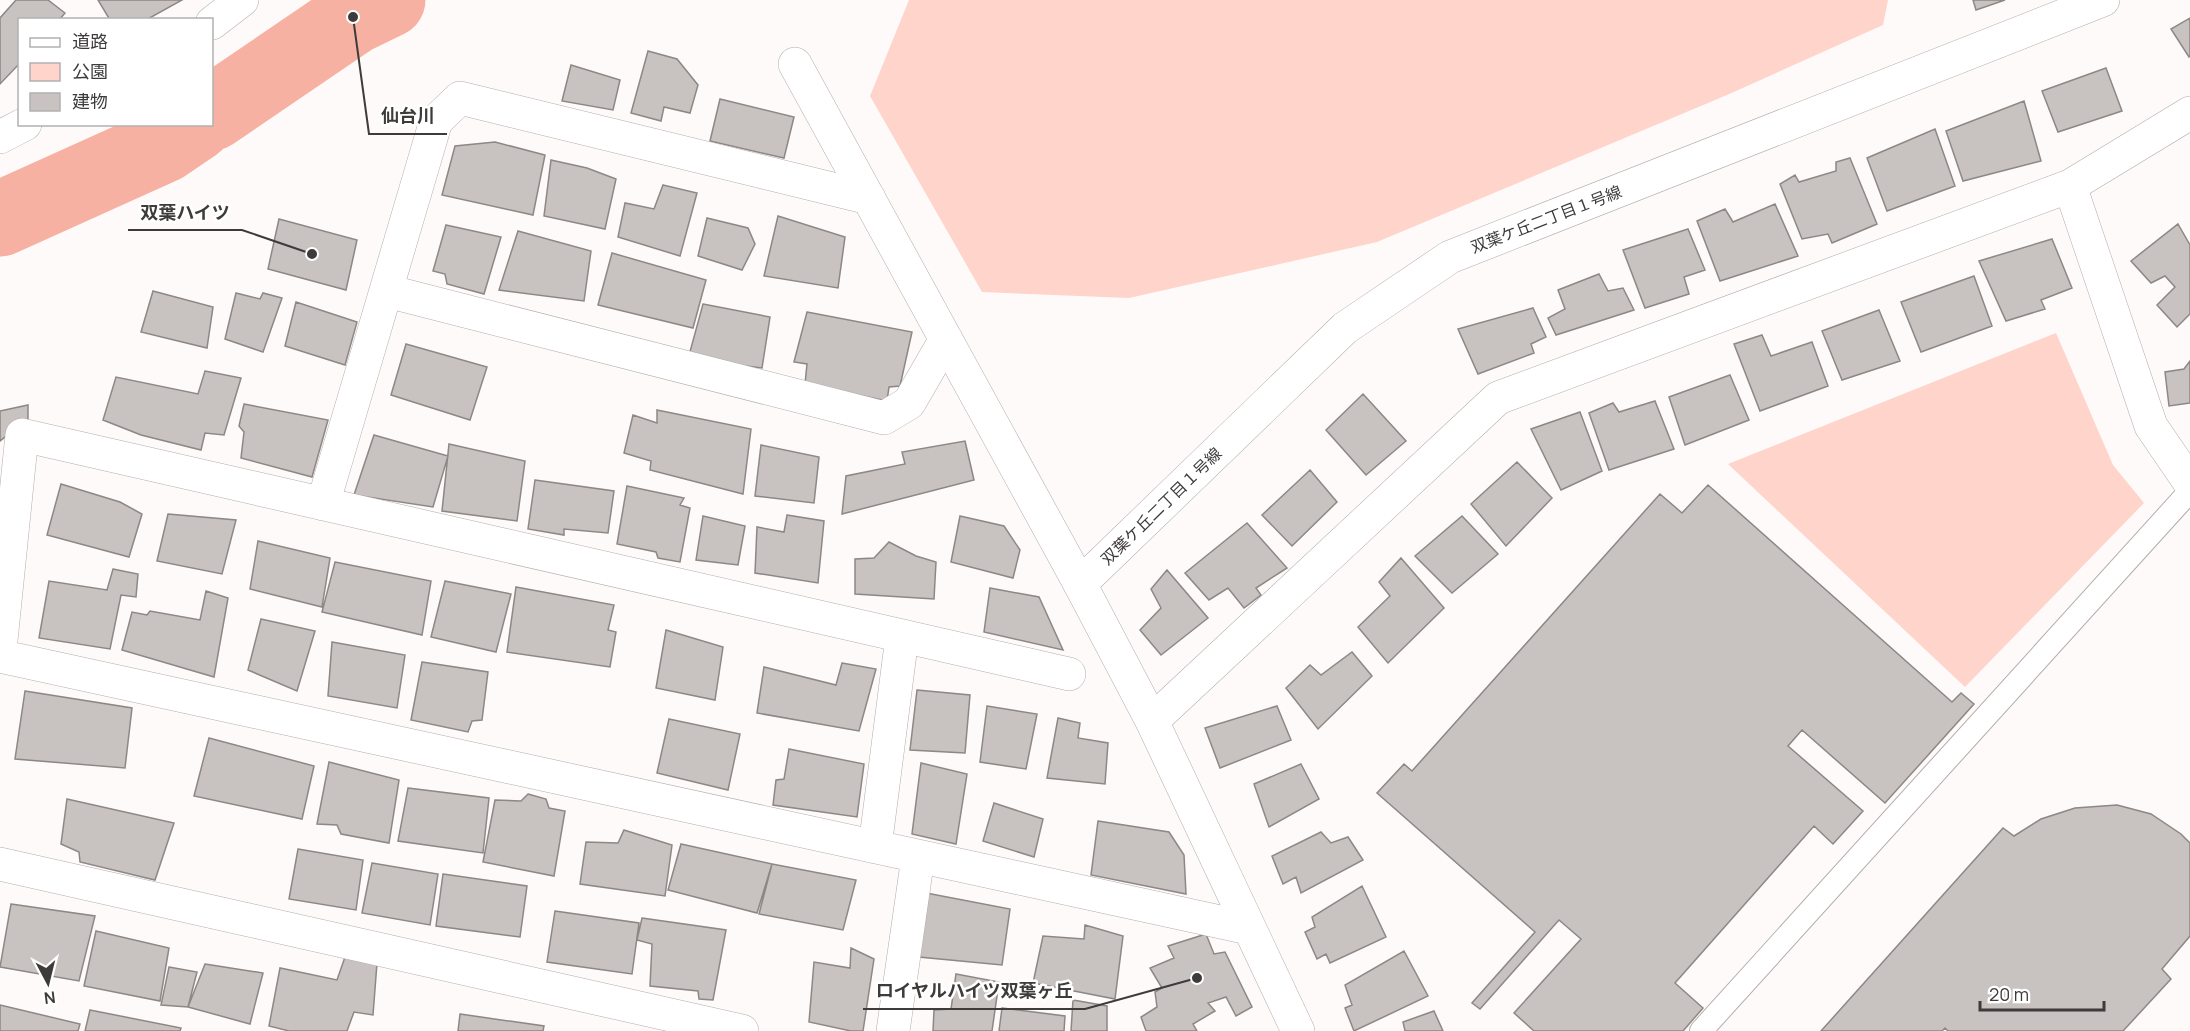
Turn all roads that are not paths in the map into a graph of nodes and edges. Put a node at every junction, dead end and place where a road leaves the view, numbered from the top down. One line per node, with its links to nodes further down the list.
1 (242, 0): 3 (street)
2 (2103, 0): 16 (street, 双葉ケ丘二丁目１号線)
3 (213, 22)
4 (795, 64): 9 (street)
5 (2190, 113): 8 (street)
6 (21, 126): 7 (street)
7 (0, 136)
8 (2070, 186): 12 (street); 21 (street)
9 (869, 198): 10 (street); 11 (street)
10 (387, 291): 11 (street); 15 (street)
11 (946, 339): 16 (street)
12 (2190, 483)
13 (9, 490): 15 (street); 18 (street)
14 (2190, 490): 29 (lane)
15 (323, 504): 17 (street)
16 (1080, 584): 21 (street)
17 (902, 637): 20 (street); 22 (street)
18 (0, 650)
19 (0, 656): 22 (street)
20 (1070, 674)
21 (1152, 721): 25 (street)
22 (875, 848): 23 (street)
23 (918, 857): 25 (street); 27 (street)
24 (0, 864): 26 (street)
25 (1248, 928): 28 (street)
26 (742, 1031)
27 (893, 1031)
28 (1298, 1031)
29 (1701, 1031)

